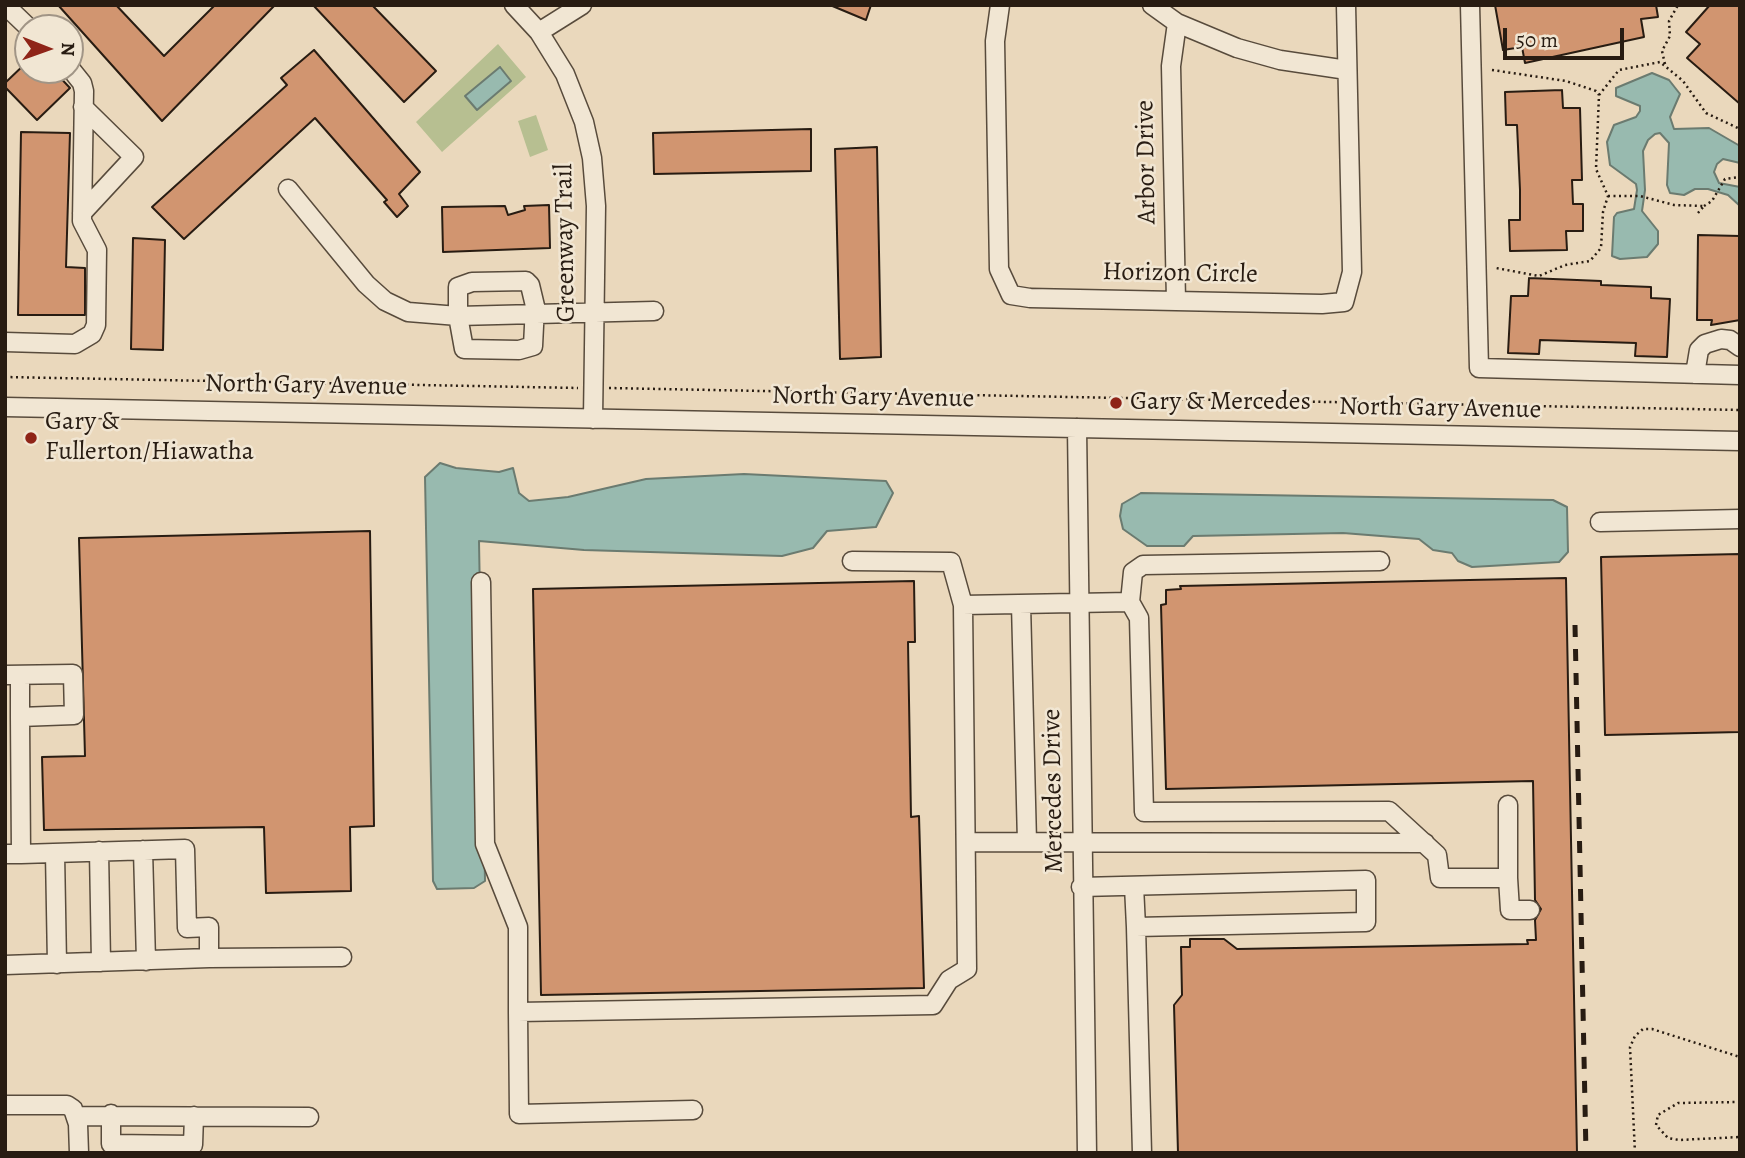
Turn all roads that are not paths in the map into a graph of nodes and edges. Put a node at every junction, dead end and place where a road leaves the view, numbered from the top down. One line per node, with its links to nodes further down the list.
1 (514, 5): 8 (street, Greenway Trail)
2 (582, 5): 8 (street)
3 (1000, 5): 14 (street, Horizon Circle)
4 (1152, 5): 7 (street)
5 (1346, 5): 9 (street, Horizon Circle)
6 (1470, 5): 21 (street)
7 (1177, 23): 9 (street); 14 (street, Arbor Drive)
8 (540, 32): 15 (street, Greenway Trail)
9 (1347, 70): 14 (street, Horizon Circle)
10 (82, 84): 11 (street)
11 (83, 107): 13 (street); 13 (street)
12 (288, 188): 18 (street)
13 (82, 213): 19 (street)
14 (1176, 300)
15 (594, 310): 16 (street); 17 (street); 24 (street, Greenway Trail)
16 (654, 311)
17 (535, 313): 18 (street); 18 (street); 18 (street)
18 (458, 316)
19 (5, 342)
20 (1740, 347): 21 (street)
21 (1695, 374): 22 (street)
22 (1740, 375)
23 (5, 407): 24 (street, North Gary Avenue)
24 (593, 419): 25 (street, North Gary Avenue)
25 (1077, 428): 26 (street, North Gary Avenue); 33 (street, Mercedes Drive)
26 (1740, 441)
27 (1740, 519): 28 (street)
28 (1600, 522)
29 (852, 561): 35 (street)
30 (1380, 561): 32 (street)
31 (481, 582): 58 (street)
32 (1130, 602): 33 (street); 42 (street)
33 (1078, 603): 34 (street); 41 (street, Mercedes Drive)
34 (1021, 604): 35 (street); 40 (street)
35 (963, 605): 39 (street)
36 (13, 675): 37 (street); 37 (street)
37 (20, 717): 46 (street)
38 (1508, 805): 47 (street)
39 (966, 842): 40 (street); 58 (street)
40 (1027, 842): 41 (street)
41 (1080, 842): 42 (street); 49 (street, Mercedes Drive)
42 (1425, 843): 47 (street)
43 (143, 850): 44 (street); 53 (street); 54 (street)
44 (99, 851): 45 (street); 55 (street)
45 (55, 853): 46 (street); 56 (street)
46 (13, 854)
47 (1508, 878): 50 (street)
48 (1134, 886): 49 (street); 51 (street); 51 (street)
49 (1081, 887): 66 (street, Mercedes Drive)
50 (1530, 910)
51 (1136, 927): 67 (street)
52 (342, 957): 53 (street)
53 (209, 958): 54 (street)
54 (146, 961): 55 (street)
55 (101, 962): 56 (street)
56 (57, 964): 57 (street)
57 (5, 965)
58 (518, 1012): 60 (street)
59 (5, 1105): 62 (street)
60 (693, 1110)
61 (111, 1114): 62 (street); 63 (street); 63 (street)
62 (77, 1116): 65 (street)
63 (194, 1116): 64 (street)
64 (309, 1117)
65 (79, 1153)
66 (1087, 1153)
67 (1142, 1153)

